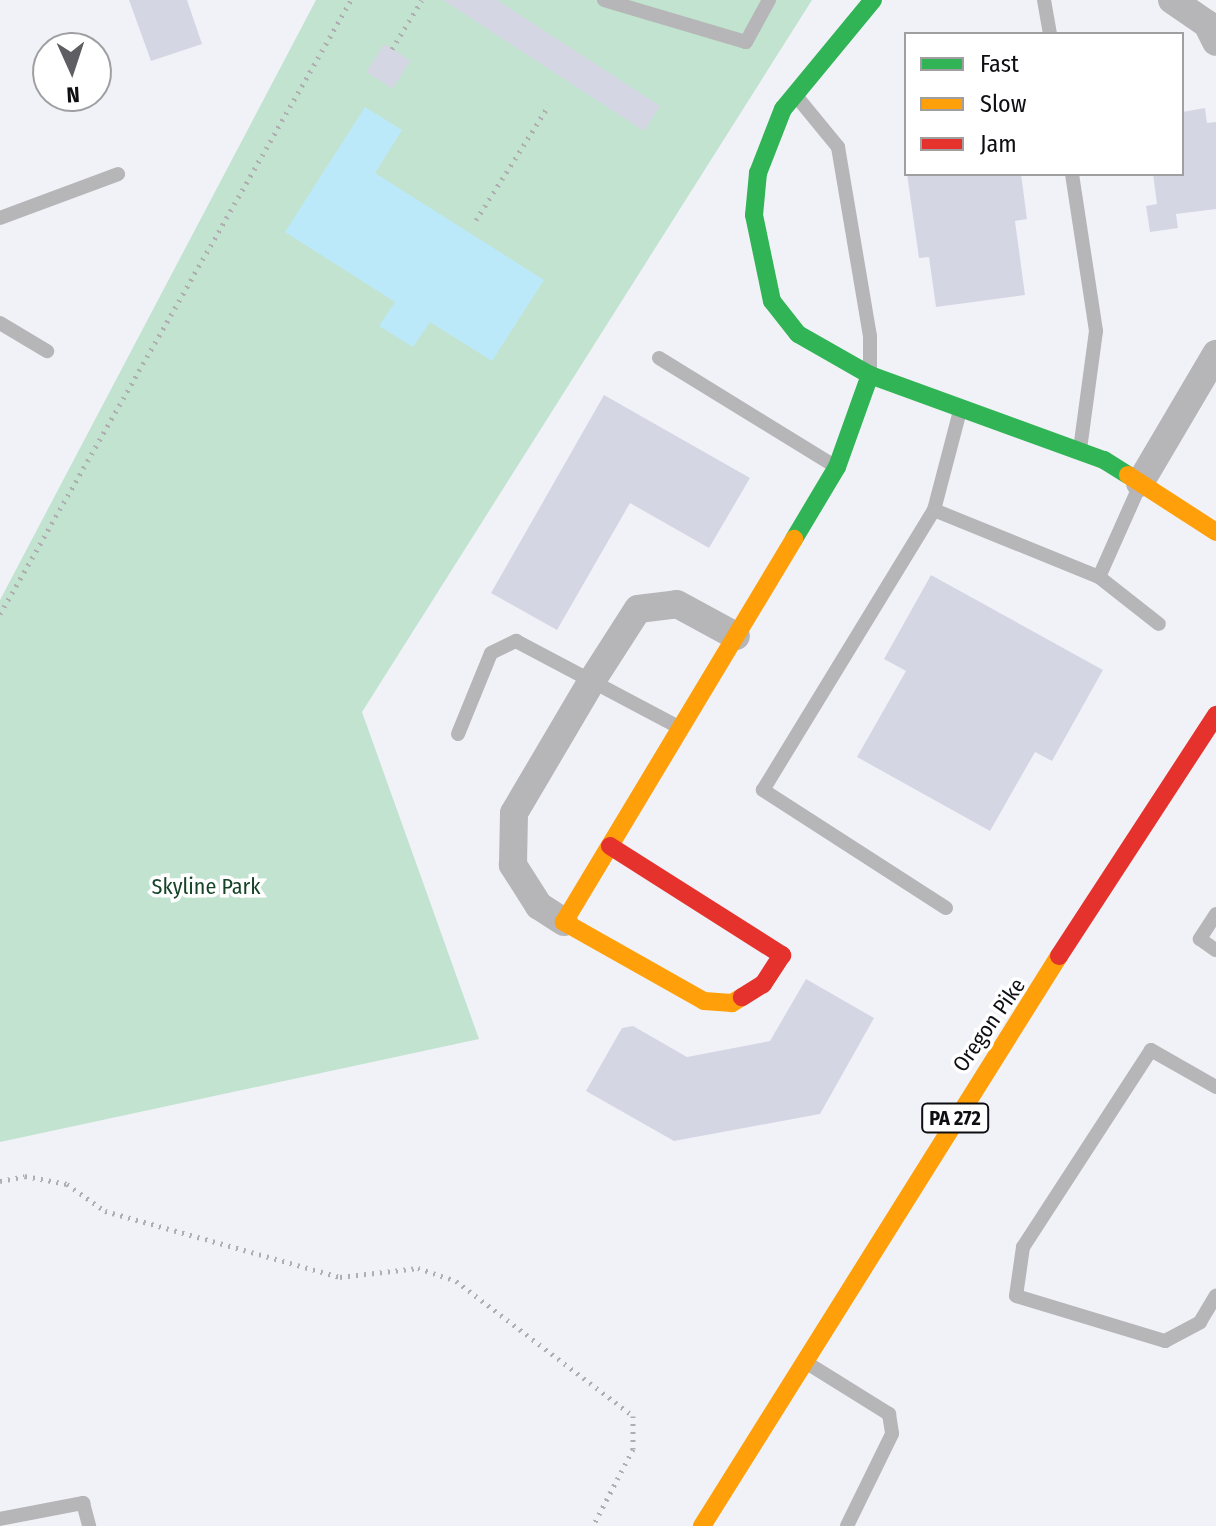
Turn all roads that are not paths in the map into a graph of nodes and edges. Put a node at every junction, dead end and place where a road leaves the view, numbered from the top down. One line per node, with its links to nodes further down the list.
1 (604, 0): 2 (lane)
2 (769, 0)
3 (873, 0): 8 (street)
4 (1044, 0): 6 (lane)
5 (1172, 0): 7 (street)
6 (1050, 32)
7 (1216, 42)
8 (794, 94): 16 (lane); 16 (street)
9 (118, 174): 11 (lane)
10 (1072, 176): 18 (lane)
11 (0, 218)
12 (0, 323): 13 (lane)
13 (47, 351)
14 (1216, 354): 20 (street)
15 (659, 358): 19 (lane)
16 (870, 375): 17 (street); 19 (street)
17 (961, 406): 18 (street); 21 (lane)
18 (1080, 451): 20 (street)
19 (837, 467): 25 (street)
20 (1140, 483): 22 (street); 23 (lane)
21 (934, 510): 23 (lane); 31 (lane)
22 (1216, 532)
23 (1099, 577): 24 (lane)
24 (1159, 624)
25 (736, 636): 26 (street); 28 (street)
26 (593, 679): 28 (lane); 29 (lane); 33 (street)
27 (1216, 715): 37 (street, Oregon Pike / PA 272)
28 (680, 728): 30 (street)
29 (458, 734)
30 (610, 846): 33 (street); 33 (street)
31 (946, 908)
32 (1216, 914): 34 (lane)
33 (564, 922)
34 (1216, 950)
35 (1216, 1087): 36 (lane)
36 (1216, 1295)
37 (802, 1359): 40 (street, Oregon Pike / PA 272); 41 (lane)
38 (0, 1519): 39 (lane)
39 (89, 1526)
40 (702, 1526)
41 (847, 1526)

